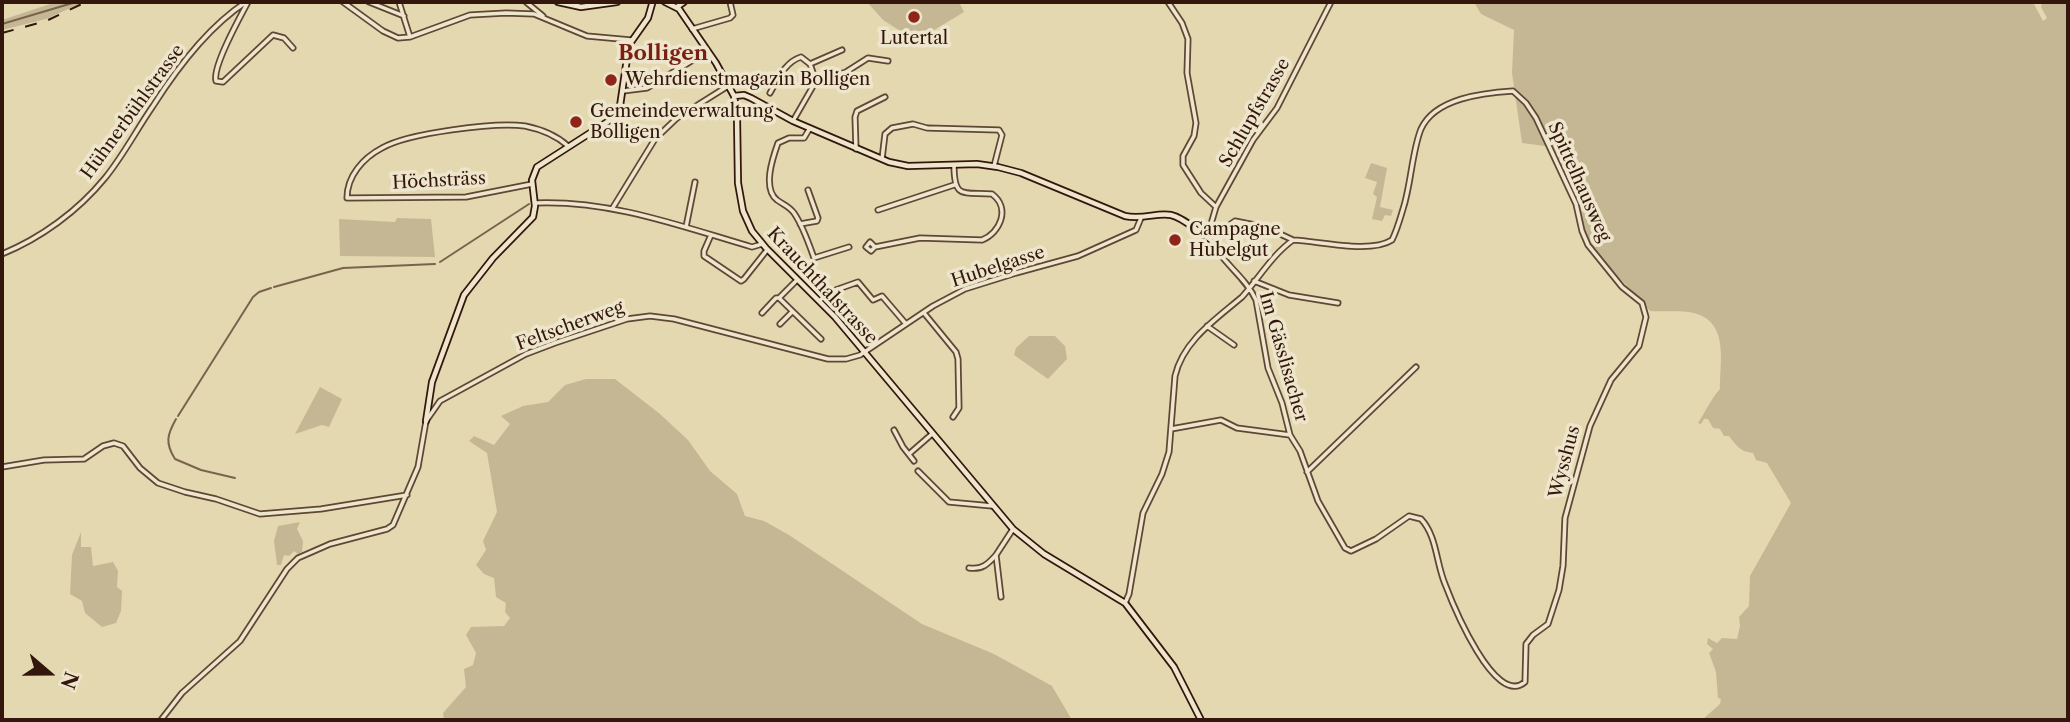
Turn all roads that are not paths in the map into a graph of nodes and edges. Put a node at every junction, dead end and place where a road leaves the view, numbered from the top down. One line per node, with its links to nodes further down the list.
1 (247, 2): 19 (street); 55 (street, Hühnerbühlstrasse)
2 (343, 2): 17 (street)
3 (369, 2): 14 (street)
4 (399, 2): 14 (street)
5 (526, 2): 15 (street)
6 (558, 2): 7 (street)
7 (617, 2)
8 (652, 2): 18 (street)
9 (665, 2): 13 (street)
10 (730, 2): 16 (street)
11 (1168, 2): 42 (street)
12 (1331, 2): 42 (street, Schlupfstrasse)
13 (680, 4): 16 (street)
14 (404, 16): 17 (street)
15 (546, 19): 17 (street); 18 (street)
16 (692, 29): 21 (street)
17 (410, 37)
18 (631, 40): 26 (street)
19 (293, 48)
20 (842, 50): 23 (street)
21 (708, 51): 25 (street); 26 (street)
22 (888, 61): 24 (street)
23 (810, 64): 24 (street); 27 (street)
24 (816, 81): 30 (street)
25 (729, 86): 28 (street); 43 (street)
26 (622, 91): 32 (street)
27 (770, 93)
28 (734, 96): 30 (street); 51 (street, Krauchthalstrasse)
29 (886, 97): 33 (street)
30 (793, 121): 31 (street)
31 (810, 128): 33 (street); 46 (street)
32 (569, 147): 38 (street); 38 (street, Höchsträss)
33 (856, 149): 34 (street)
34 (882, 159): 35 (street); 36 (street)
35 (954, 165): 36 (street); 39 (street)
36 (994, 166): 45 (street)
37 (695, 182): 47 (street)
38 (532, 184): 41 (street)
39 (954, 185): 44 (street); 53 (street)
40 (808, 190): 46 (street)
41 (535, 204): 43 (street); 75 (street)
42 (1216, 207): 49 (street, Schlupfstrasse)
43 (612, 209): 47 (street)
44 (878, 210)
45 (1141, 218): 49 (street); 65 (street, Hubelgasse)
46 (799, 224): 52 (street)
47 (686, 227): 48 (street)
48 (711, 235): 51 (street); 54 (street)
49 (1210, 239): 50 (street); 58 (street)
50 (1293, 240): 57 (street); 63 (street, Spittelhausweg)
51 (762, 244): 54 (street, Krauchthalstrasse)
52 (849, 247)
53 (875, 247)
54 (767, 250): 56 (street, Krauchthalstrasse)
55 (2, 254)
56 (797, 279): 59 (street); 60 (street, Krauchthalstrasse)
57 (1254, 281): 58 (street); 61 (street)
58 (1249, 288): 68 (street); 80 (street, Im Gässlisacher)
59 (779, 298): 62 (street); 64 (street)
60 (819, 301): 67 (street); 71 (street, Krauchthalstrasse)
61 (1338, 303)
62 (792, 312): 66 (street); 69 (street)
63 (1646, 312): 89 (street, Wysshus)
64 (762, 313)
65 (924, 313): 67 (street, Hubelgasse); 74 (street)
66 (780, 324)
67 (906, 324): 71 (street, Hubelgasse)
68 (1207, 326): 70 (street); 73 (street)
69 (821, 339)
70 (1234, 345)
71 (864, 352): 75 (street, Feltscherweg); 79 (street, Krauchthalstrasse)
72 (1416, 367): 85 (street)
73 (1173, 416): 76 (street); 77 (street)
74 (953, 417)
75 (426, 421): 86 (street)
76 (1183, 426): 77 (street); 80 (street)
77 (1171, 429): 93 (street)
78 (894, 430): 81 (street)
79 (932, 434): 81 (street); 87 (street, Krauchthalstrasse)
80 (1290, 435): 85 (street, Im Gässlisacher)
81 (909, 454): 82 (street)
82 (914, 461)
83 (2, 467): 86 (street)
84 (918, 471): 87 (street)
85 (1307, 472): 89 (street, Im Gässlisacher)
86 (407, 495): 94 (street)
87 (992, 506): 88 (street, Krauchthalstrasse)
88 (1013, 529): 90 (street); 93 (street, Krauchthalstrasse)
89 (1348, 551)
90 (996, 555): 91 (street); 92 (street)
91 (969, 568)
92 (1001, 597)
93 (1125, 603): 95 (street, Krauchthalstrasse)
94 (161, 720)
95 (1200, 720)

